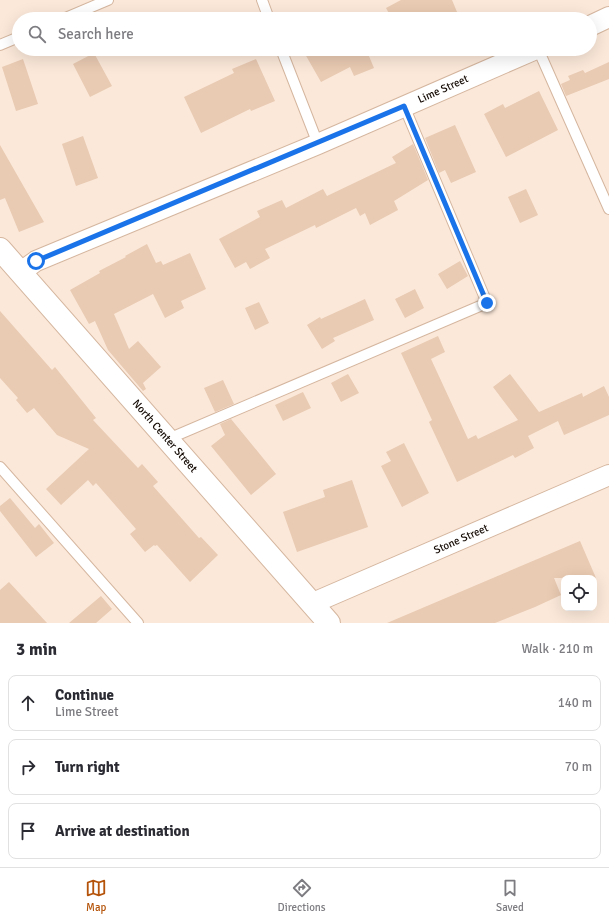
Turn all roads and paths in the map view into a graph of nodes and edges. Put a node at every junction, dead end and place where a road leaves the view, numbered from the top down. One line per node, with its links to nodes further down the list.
1 (108, 0): 3 (lane)
2 (262, 0): 4 (lane)
3 (80, 12)
4 (266, 12)
5 (609, 17): 6 (street)
6 (597, 23)
7 (12, 40): 8 (lane)
8 (0, 45)
9 (284, 56): 13 (lane)
10 (521, 56): 12 (street, Lime Street)
11 (540, 56): 14 (lane)
12 (404, 106): 13 (street, Lime Street); 17 (lane)
13 (318, 144): 16 (street, Lime Street)
14 (609, 209)
15 (0, 249): 16 (street, North Center Street)
16 (21, 272): 17 (street, North Center Street)
17 (168, 438): 20 (street, North Center Street)
18 (0, 467): 21 (lane)
19 (609, 475): 20 (street, Stone Street)
20 (313, 604): 22 (street, North Center Street)
21 (138, 623)
22 (329, 623)

